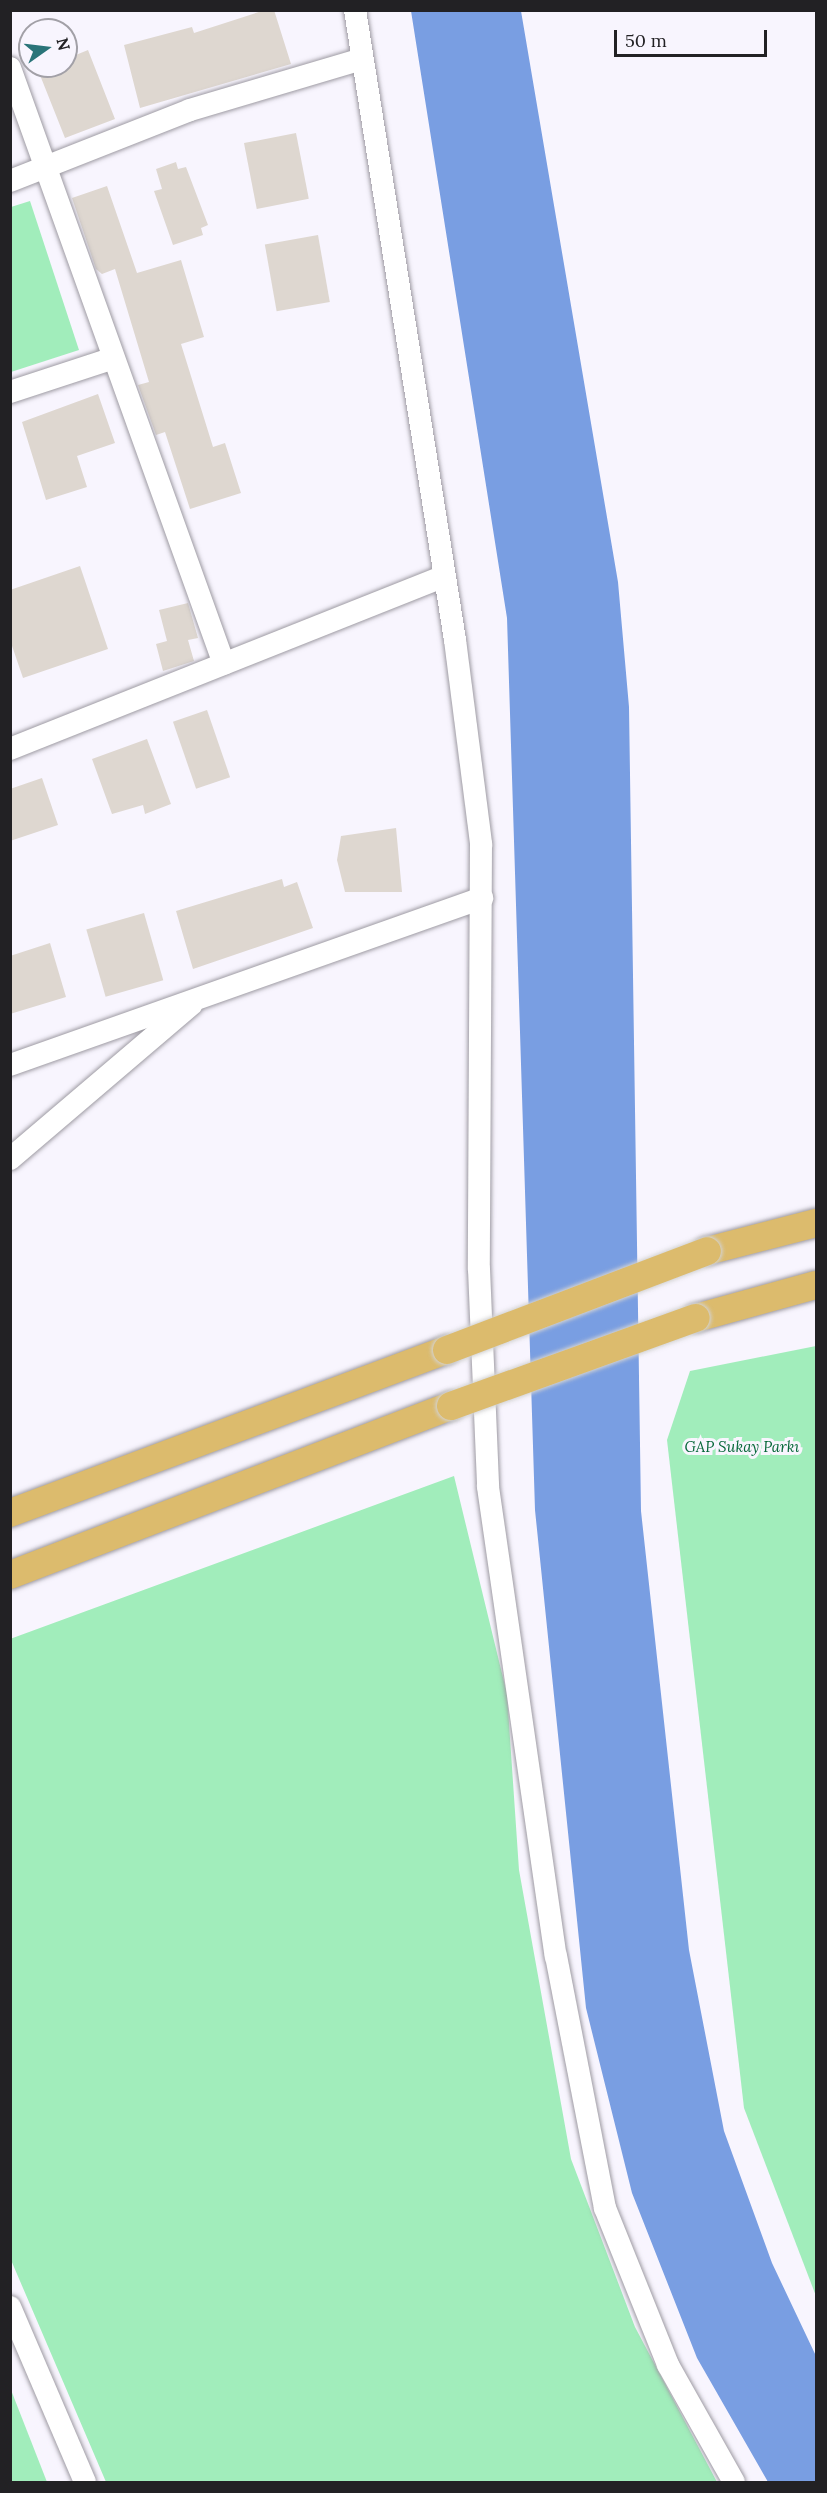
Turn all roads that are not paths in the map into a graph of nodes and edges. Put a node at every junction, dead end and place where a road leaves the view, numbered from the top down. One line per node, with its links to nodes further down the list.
1 (355, 10): 2 (street)
2 (362, 59): 4 (street); 8 (street)
3 (10, 68): 4 (street)
4 (48, 171): 5 (street); 6 (street)
5 (10, 181)
6 (111, 358): 7 (street); 9 (street)
7 (10, 392)
8 (444, 576): 9 (street); 11 (street)
9 (224, 664): 10 (street)
10 (10, 748)
11 (482, 898): 12 (street); 21 (street)
12 (201, 997): 13 (street); 14 (street)
13 (10, 1065)
14 (10, 1159)
15 (816, 1223): 17 (main road, bridge)
16 (816, 1285): 18 (main road, bridge)
17 (10, 1513)
18 (10, 1575)
19 (10, 2307): 20 (street)
20 (85, 2482)
21 (734, 2482)

